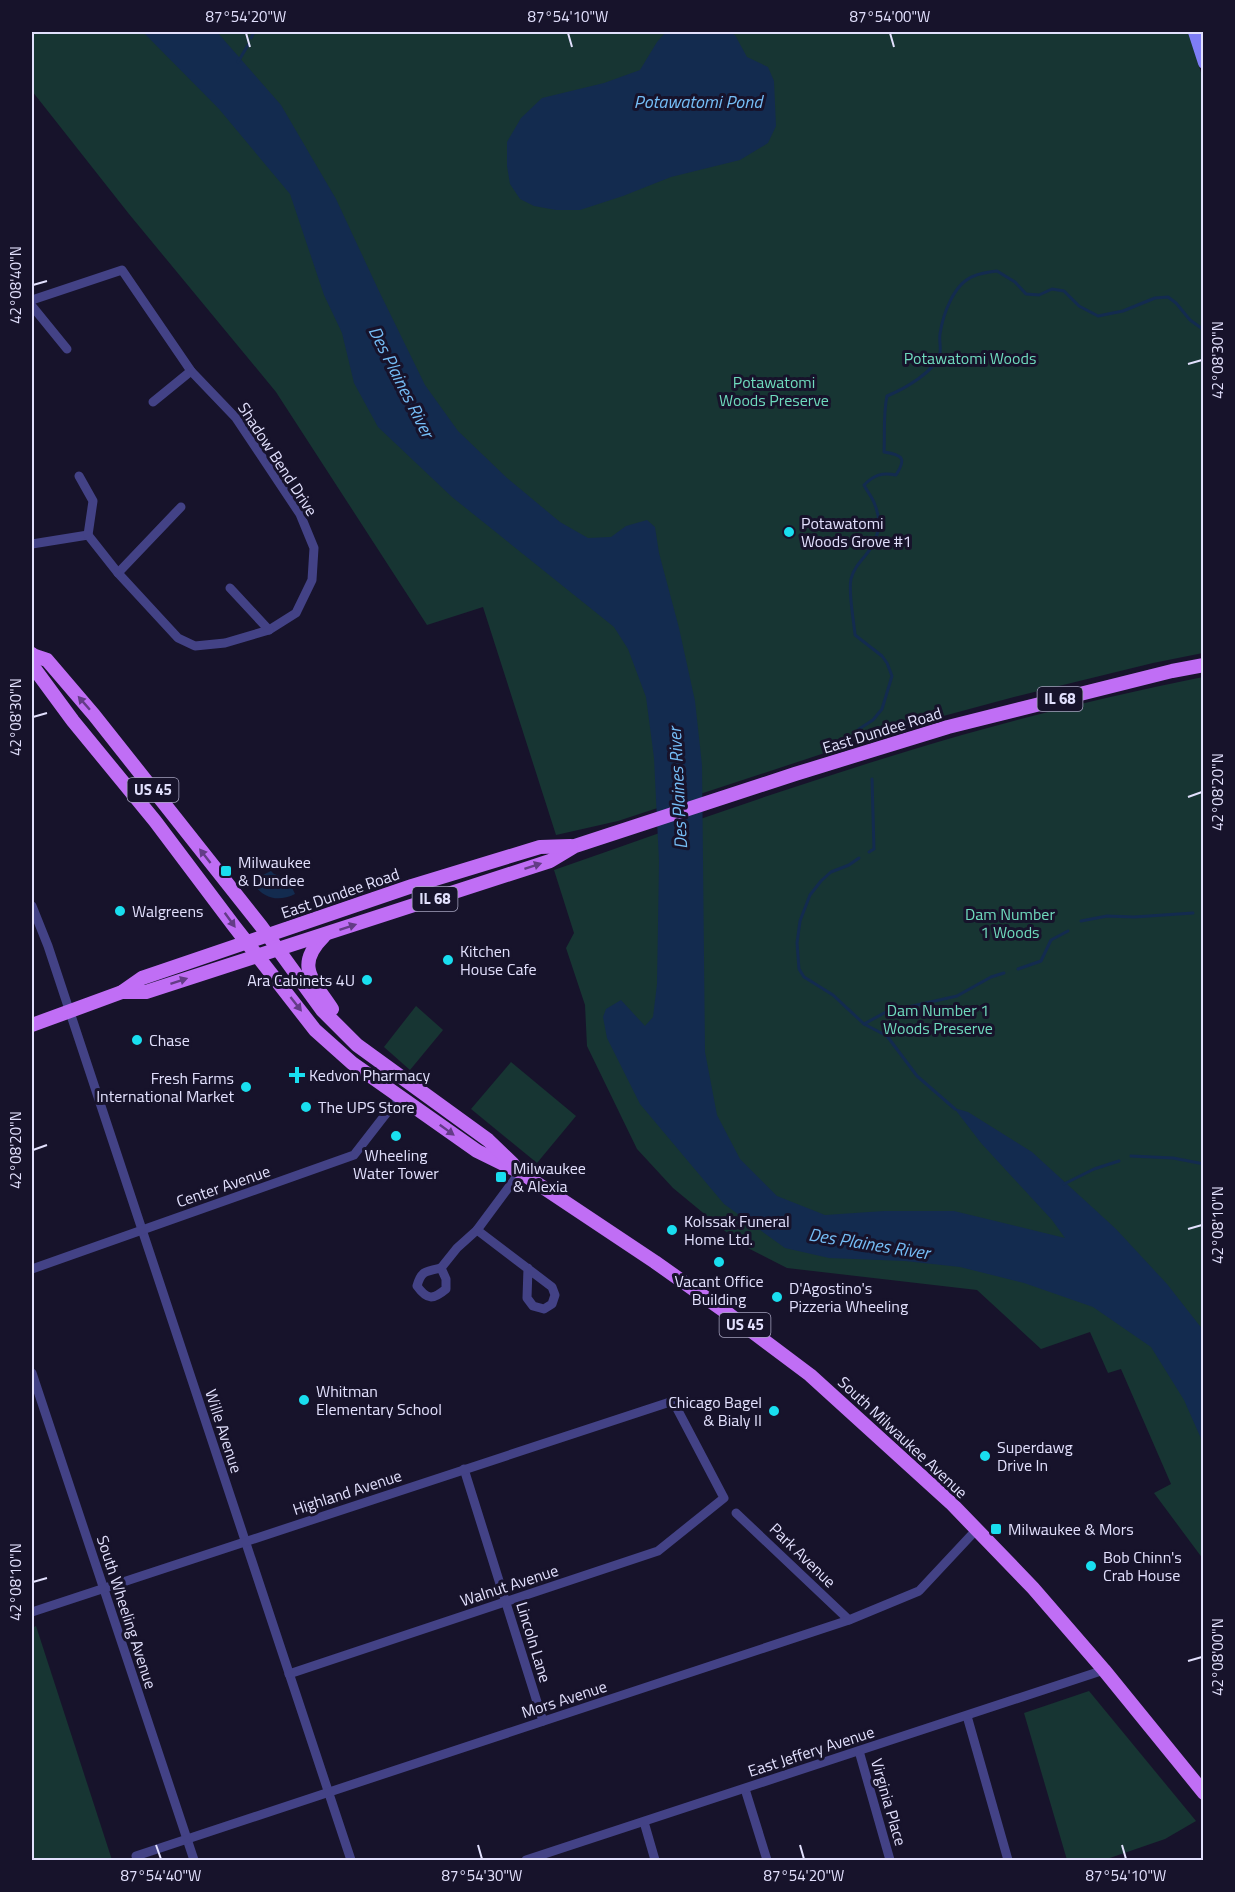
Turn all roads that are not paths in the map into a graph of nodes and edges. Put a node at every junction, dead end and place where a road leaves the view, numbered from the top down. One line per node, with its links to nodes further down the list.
1 (1194, 32): 2 (street)
2 (1203, 63)
3 (32, 300): 6 (street, Shadow Bend Drive)
4 (32, 306): 5 (street)
5 (67, 349)
6 (191, 371): 7 (street); 14 (street, Shadow Bend Drive)
7 (153, 402)
8 (79, 476): 10 (street)
9 (181, 507): 12 (street)
10 (88, 535): 11 (street); 12 (street, Shadow Bend Drive)
11 (32, 544)
12 (118, 573): 14 (street, Shadow Bend Drive)
13 (230, 588): 14 (street)
14 (268, 630)
15 (32, 654): 19 (main road, US 45, one-way to 15); 21 (main road, US 45, one-way to 21)
16 (1203, 665): 17 (main road, East Dundee Road / IL 68)
17 (575, 846): 19 (main road, East Dundee Road / IL 68); 20 (main road, East Dundee Road / IL 68, one-way to 17)
18 (32, 906): 25 (street, Wille Avenue)
19 (267, 935): 21 (main road, East Dundee Road / IL 68); 22 (main road, South Milwaukee Avenue / US 45)
20 (325, 935): 22 (main road, East Dundee Road / IL 68); 27 (main road)
21 (247, 942): 23 (main road, South Milwaukee Avenue / US 45); 24 (main road, East Dundee Road / IL 68)
22 (278, 949): 23 (main road, East Dundee Road / IL 68); 27 (main road, South Milwaukee Avenue / US 45)
23 (257, 956): 24 (main road, East Dundee Road / IL 68, one-way to 23); 28 (main road, South Milwaukee Avenue / US 45, one-way to 28)
24 (122, 992): 25 (main road, East Dundee Road / IL 68)
25 (69, 1011): 26 (main road, East Dundee Road / IL 68); 30 (street, Wille Avenue)
26 (32, 1025)
27 (357, 1045): 29 (main road, South Milwaukee Avenue / US 45)
28 (399, 1096): 29 (main road, South Milwaukee Avenue / US 45, one-way to 29); 30 (street, Center Avenue)
29 (520, 1172): 31 (street); 39 (main road, South Milwaukee Avenue / US 45)
30 (142, 1230): 34 (street, Center Avenue); 40 (street, Wille Avenue)
31 (477, 1230): 32 (street); 33 (street)
32 (441, 1268)
33 (528, 1268): 33 (street)
34 (32, 1269)
35 (32, 1373): 41 (street, South Wheeling Avenue)
36 (464, 1469): 37 (street, Highland Avenue); 40 (street, Highland Avenue); 42 (street, Lincoln Lane)
37 (724, 1498): 42 (street, Walnut Avenue)
38 (736, 1513): 44 (street, Park Avenue)
39 (977, 1529): 44 (street, Mors Avenue); 45 (main road, South Milwaukee Avenue / US 45)
40 (245, 1541): 41 (street, Highland Avenue); 46 (street, Wille Avenue)
41 (103, 1588): 43 (street, Highland Avenue); 54 (street, South Wheeling Avenue)
42 (506, 1602): 46 (street, Walnut Avenue); 48 (street, Lincoln Lane)
43 (32, 1612)
44 (849, 1620): 48 (street, Mors Avenue)
45 (1104, 1670): 47 (street, East Jeffery Avenue); 52 (main road, South Milwaukee Avenue / US 45)
46 (289, 1674): 51 (street, Wille Avenue)
47 (967, 1716): 49 (street, East Jeffery Avenue); 62 (street)
48 (543, 1721): 51 (street, Mors Avenue)
49 (859, 1751): 50 (street, East Jeffery Avenue); 61 (street, Virginia Place)
50 (745, 1789): 53 (street, East Jeffery Avenue); 60 (street)
51 (328, 1792): 54 (street, Mors Avenue); 57 (street, Wille Avenue)
52 (1203, 1793)
53 (644, 1822): 58 (street, East Jeffery Avenue); 59 (street)
54 (187, 1839): 55 (street, Mors Avenue); 56 (street, South Wheeling Avenue)
55 (136, 1856)
56 (194, 1860)
57 (351, 1860)
58 (529, 1860)
59 (655, 1860)
60 (767, 1860)
61 (890, 1860)
62 (1008, 1860)

